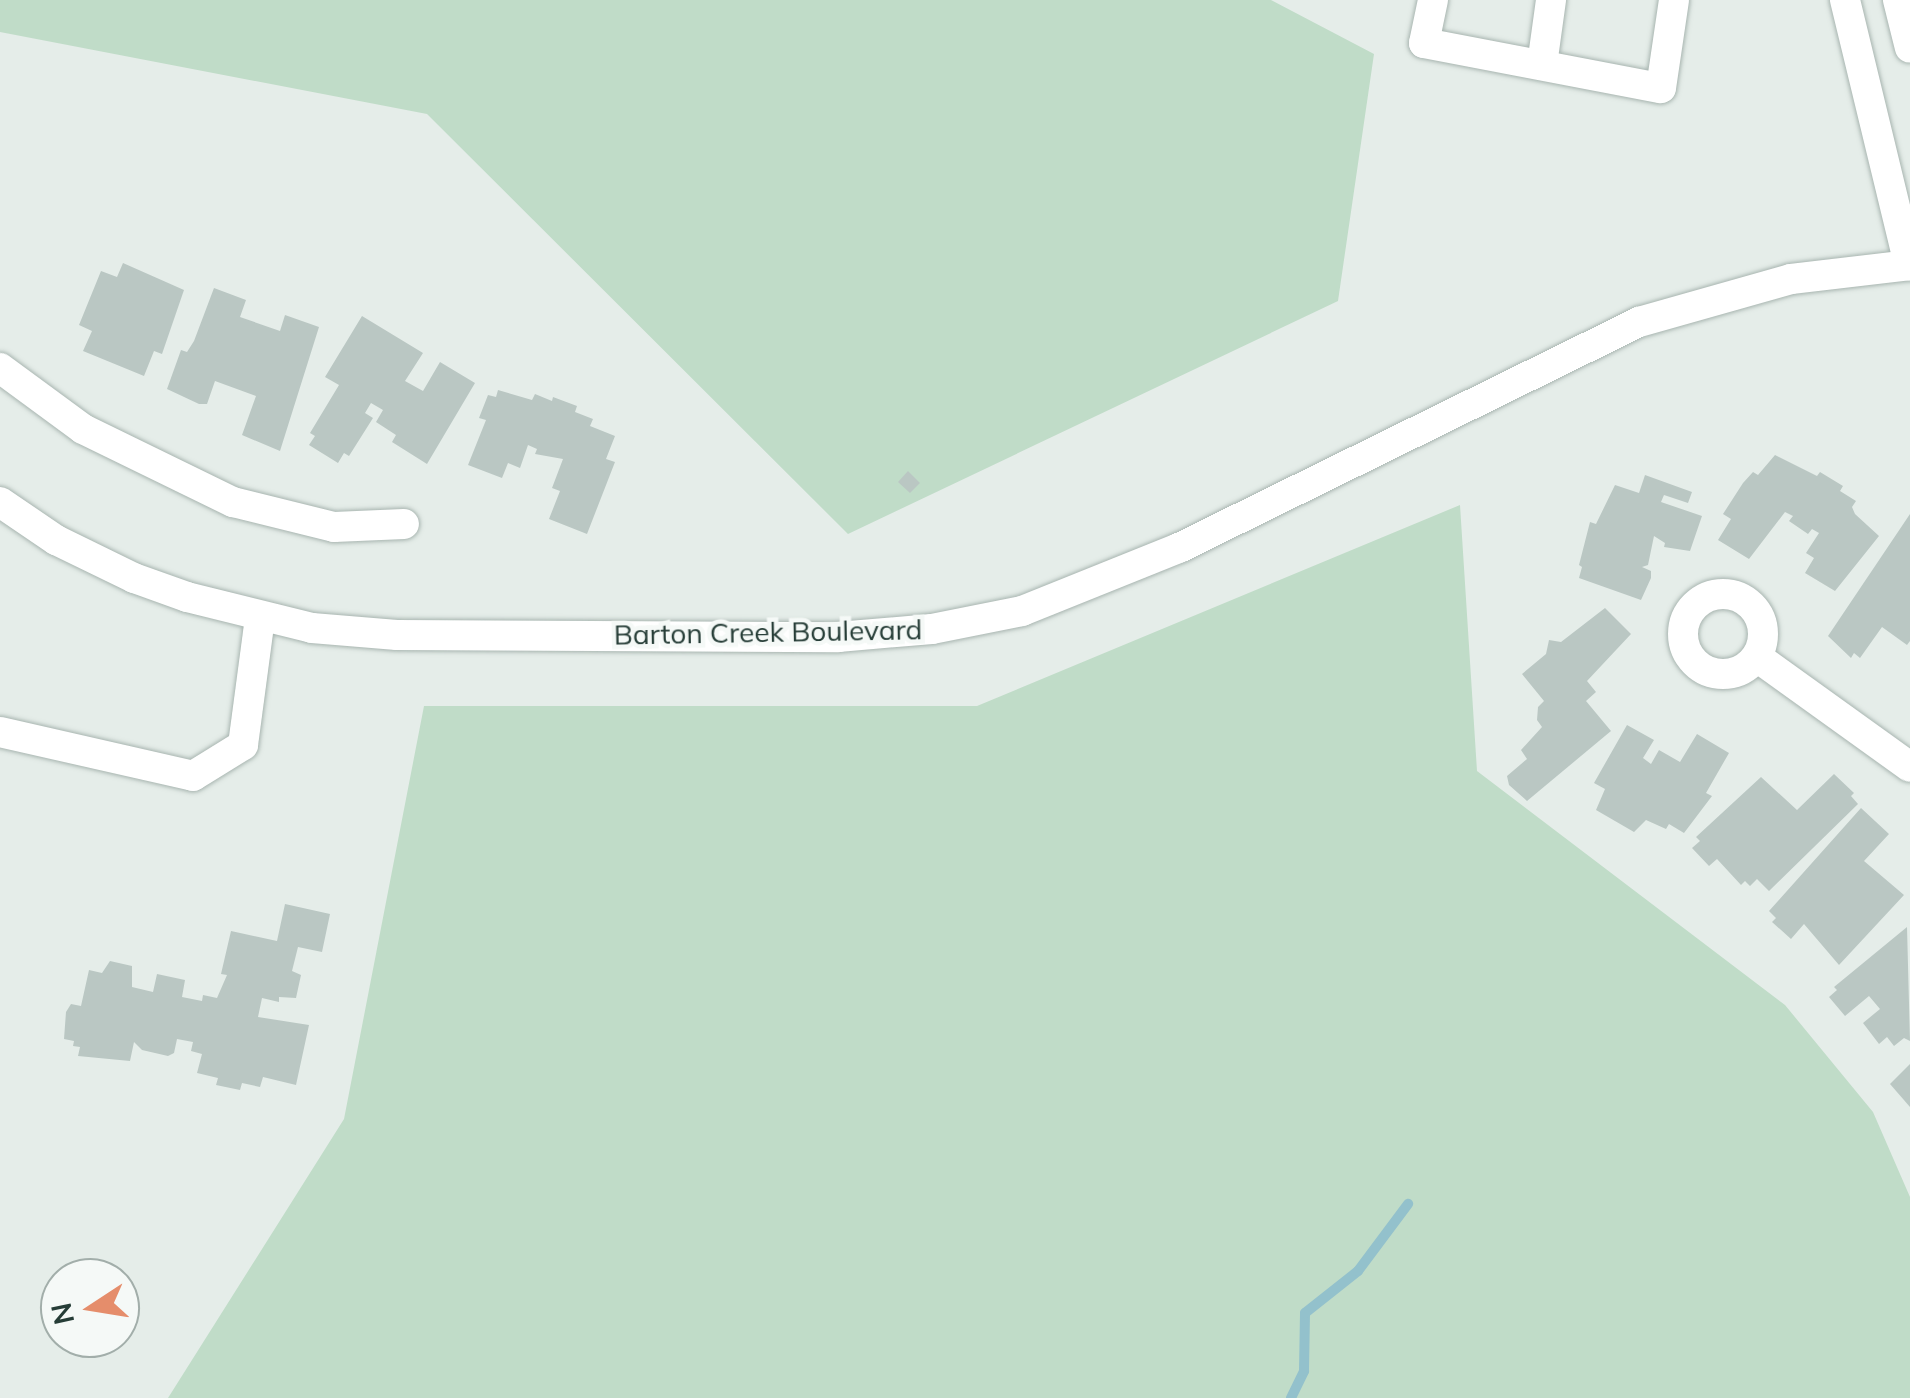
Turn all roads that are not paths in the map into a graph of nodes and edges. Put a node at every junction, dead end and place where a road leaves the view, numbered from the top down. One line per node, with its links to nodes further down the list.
1 (1433, 0): 7 (street)
2 (1552, 0): 7 (street)
3 (1674, 0): 7 (street)
4 (1845, 0): 8 (street)
5 (1898, 0): 6 (street)
6 (1910, 48)
7 (1542, 65)
8 (1910, 265): 12 (street, Barton Creek Boulevard)
9 (0, 368): 11 (street)
10 (0, 502): 12 (street, Barton Creek Boulevard)
11 (404, 524)
12 (260, 616): 14 (street)
13 (1757, 657): 15 (street)
14 (0, 732)
15 (1910, 768)

